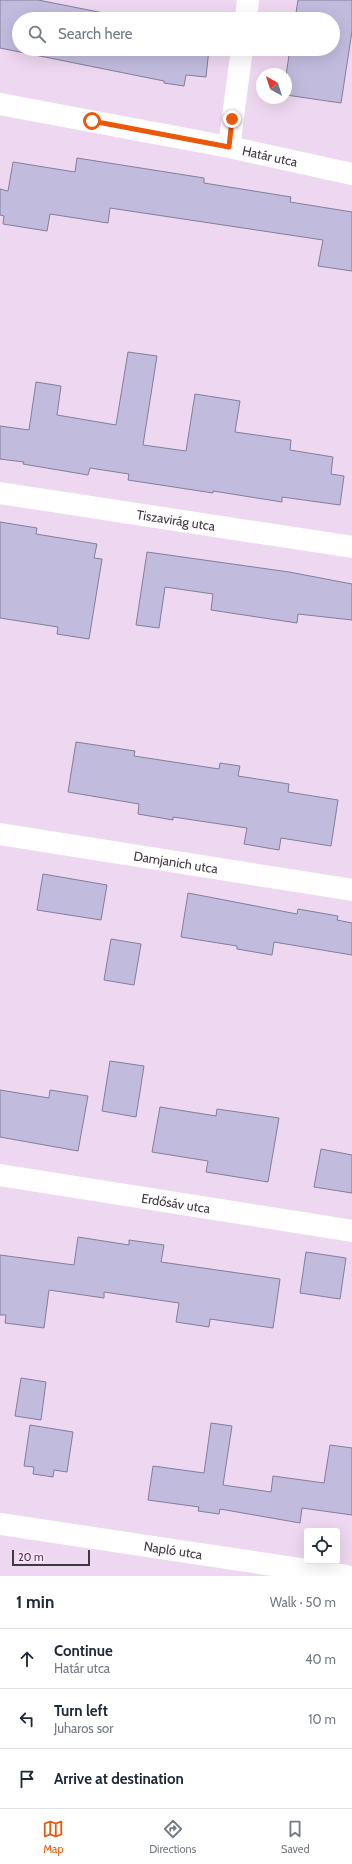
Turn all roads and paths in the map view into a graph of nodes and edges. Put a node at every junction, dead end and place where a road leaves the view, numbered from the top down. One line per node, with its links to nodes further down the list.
1 (248, 0): 2 (street)
2 (247, 12)
3 (241, 56): 5 (street)
4 (0, 104): 5 (street, Határ utca)
5 (229, 147): 6 (street, Határ utca)
6 (352, 174)
7 (0, 493): 8 (street, Tiszavirág utca)
8 (352, 547)
9 (0, 834): 10 (street, Damjanich utca)
10 (352, 890)
11 (0, 1175): 12 (street, Erdősáv utca)
12 (352, 1230)
13 (0, 1524): 14 (street, Napló utca)
14 (346, 1576)

